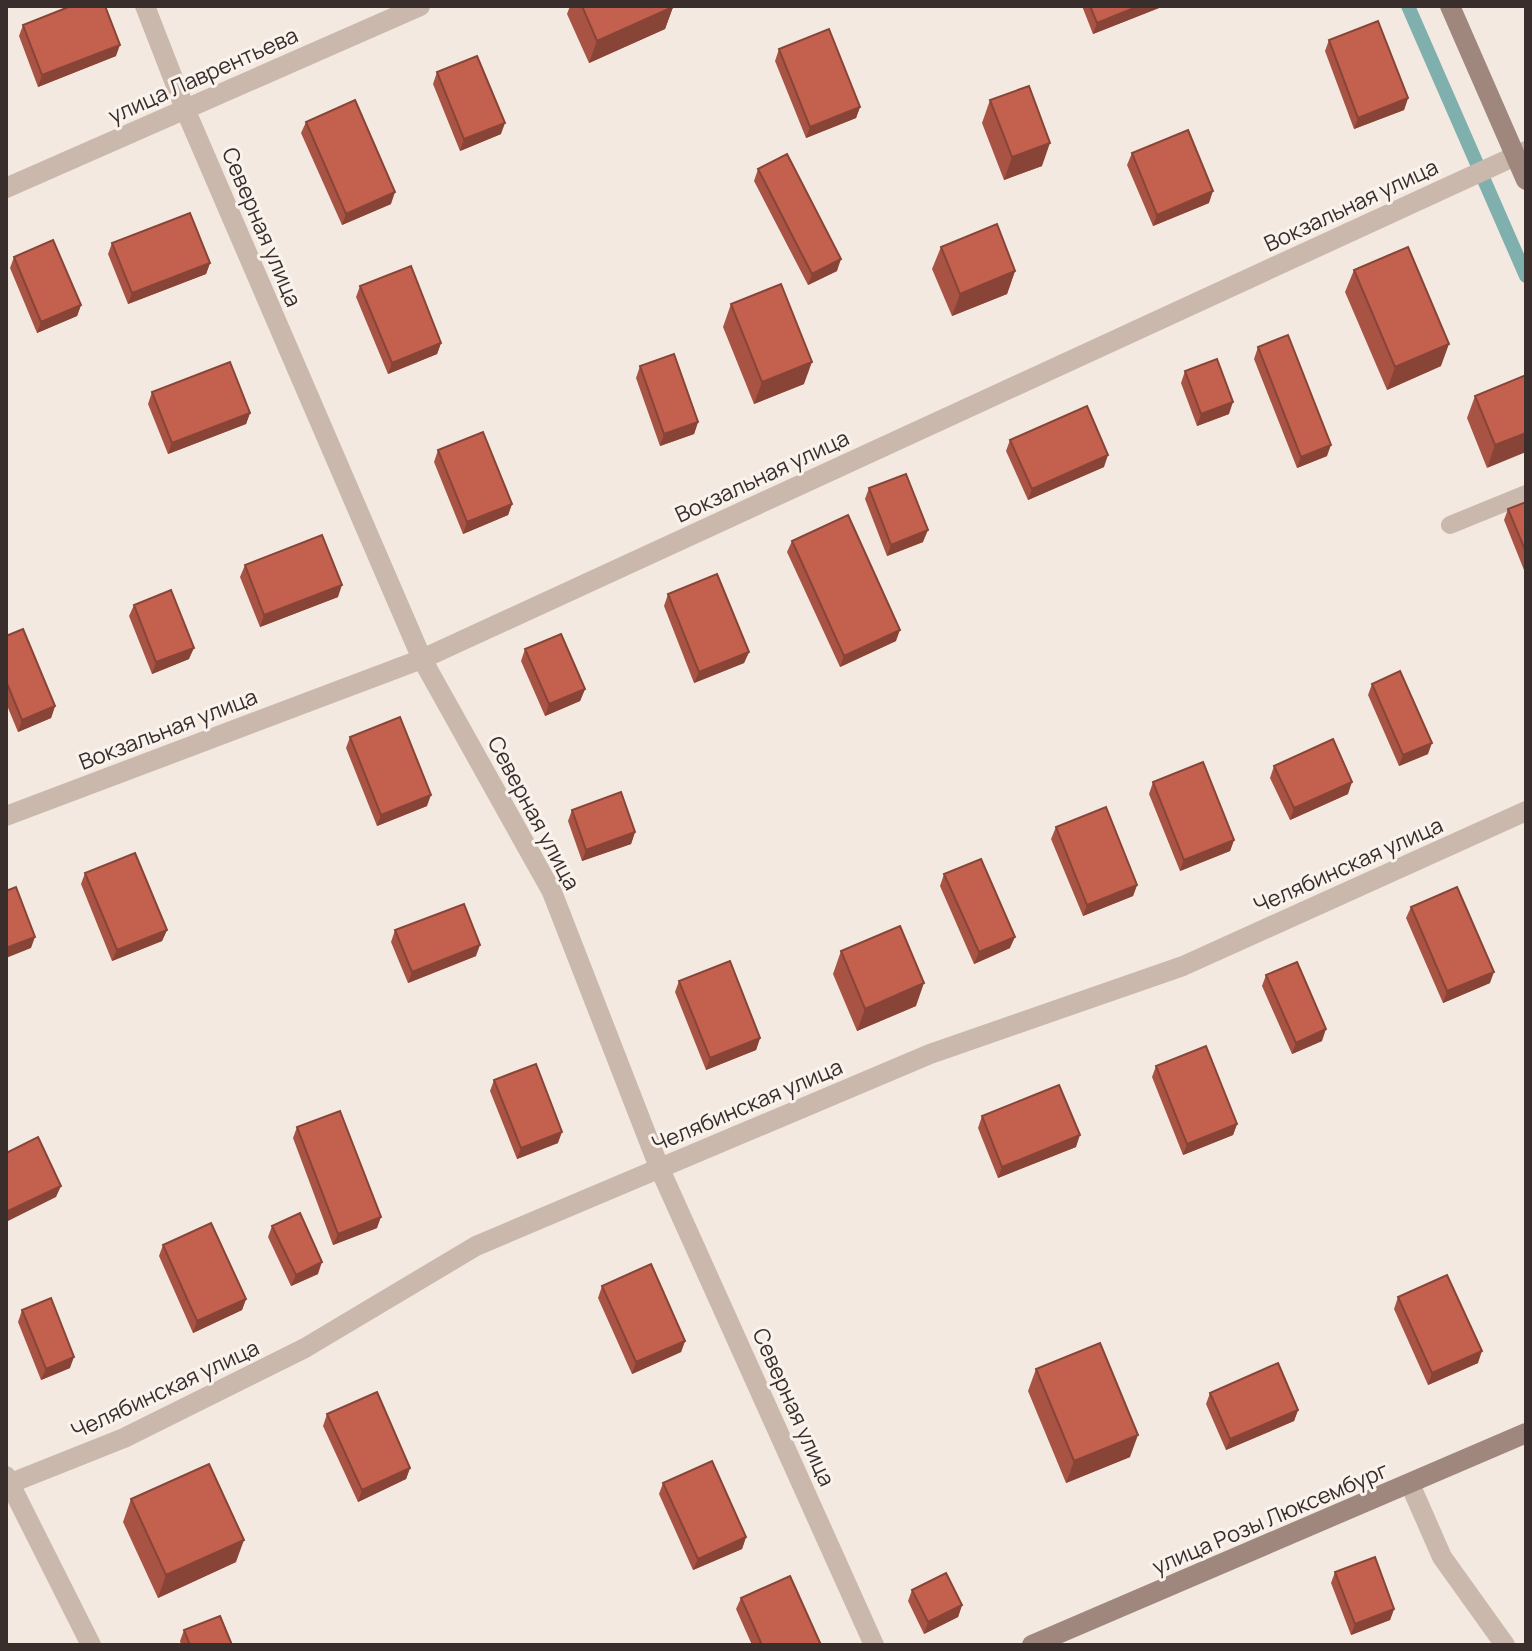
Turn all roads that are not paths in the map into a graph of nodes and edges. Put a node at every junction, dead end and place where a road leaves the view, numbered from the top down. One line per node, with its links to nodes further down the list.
1 (145, 6): 4 (street, Северная улица)
2 (420, 6): 4 (street, улица Лаврентьева)
3 (1450, 6): 5 (street)
4 (185, 109): 7 (street, улица Лаврентьева); 10 (street, Северная улица)
5 (1521, 153): 6 (street); 10 (street, Вокзальная улица)
6 (1526, 180)
7 (6, 188)
8 (1526, 494): 9 (lane)
9 (1450, 525)
10 (422, 659): 12 (street, Вокзальная улица); 13 (street, Северная улица)
11 (1526, 811): 13 (street, Челябинская улица)
12 (6, 816)
13 (659, 1167): 15 (street, Челябинская улица); 18 (street, Северная улица)
14 (1526, 1433): 16 (street, улица Розы Люксембург)
15 (7, 1481): 17 (street)
16 (1410, 1484): 19 (street, улица Розы Люксембург); 20 (street)
17 (91, 1645)
18 (874, 1645)
19 (1032, 1645)
20 (1505, 1645)

